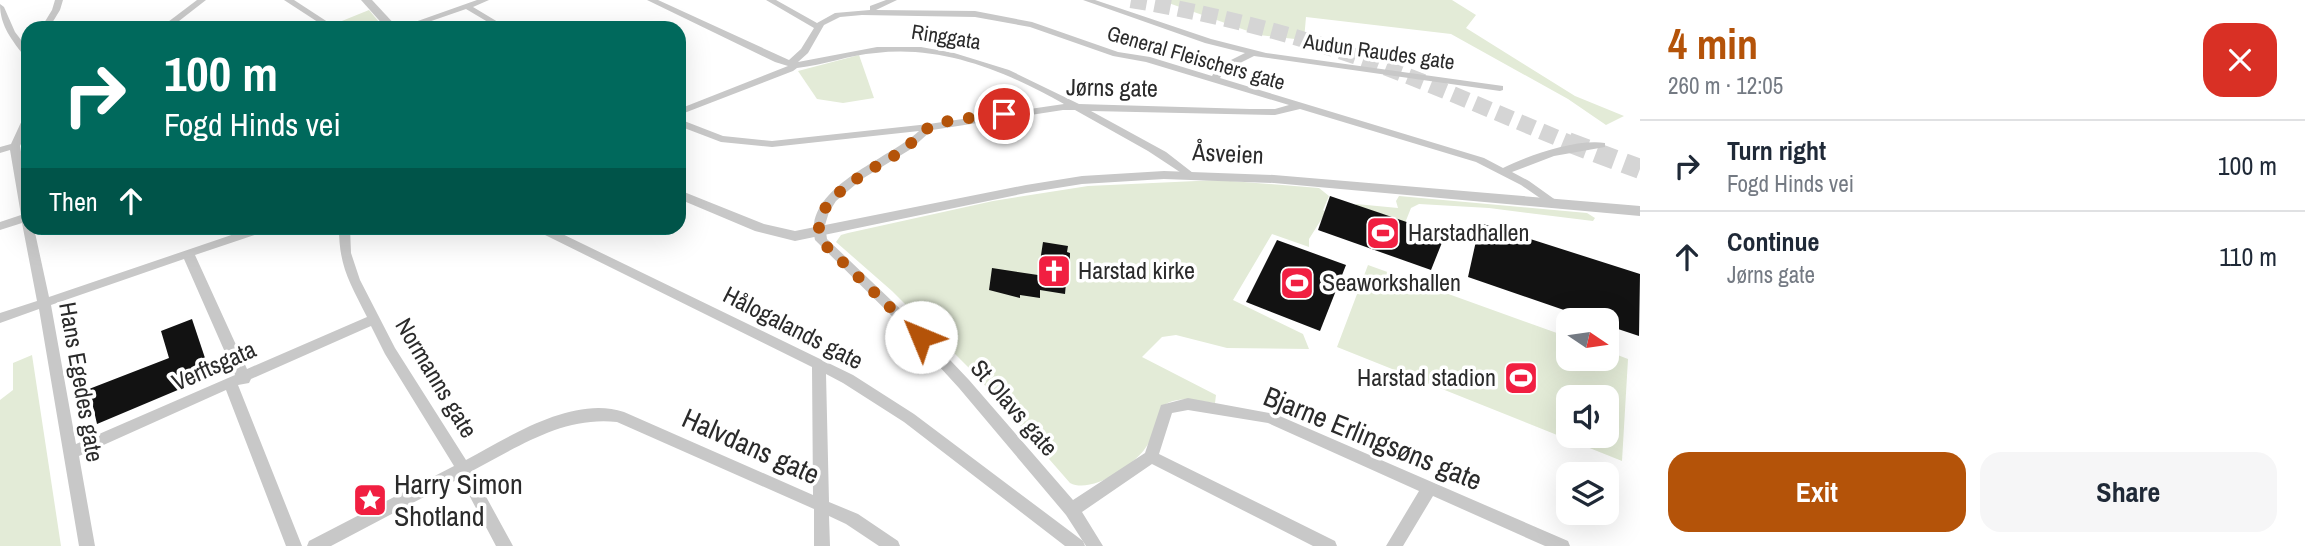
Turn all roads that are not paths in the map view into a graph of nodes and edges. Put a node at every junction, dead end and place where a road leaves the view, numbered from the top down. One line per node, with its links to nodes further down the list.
1 (59, 0): 13 (street)
2 (202, 0): 14 (street)
3 (288, 0): 15 (street)
4 (366, 0): 16 (street)
5 (485, 0): 10 (street)
6 (651, 0): 22 (street)
7 (770, 0): 19 (street)
8 (893, 0): 12 (street)
9 (1087, 0): 21 (street, Audun Raudes gate)
10 (466, 6): 17 (street); 18 (street)
11 (0, 7): 20 (street)
12 (862, 12): 19 (street, General Fleischers gate); 23 (street, General Fleischers gate)
13 (49, 21)
14 (174, 21)
15 (321, 21)
16 (386, 21)
17 (422, 21)
18 (492, 21)
19 (818, 27): 22 (street)
20 (21, 46)
21 (1253, 53): 23 (street); 24 (street, Audun Raudes gate)
22 (792, 64): 25 (street, Ringgata); 27 (street, Ringgata)
23 (1215, 79): 26 (street, General Fleischers gate)
24 (1500, 88)
25 (1076, 106): 26 (street, Jørns gate); 29 (street, Jørns gate); 35 (street, Ringgata)
26 (1298, 106): 34 (street, General Fleischers gate)
27 (686, 109)
28 (686, 125): 29 (street, Jørns gate)
29 (929, 127): 42 (street)
30 (21, 133): 32 (street)
31 (1601, 145): 34 (street)
32 (15, 146): 33 (street); 36 (street, Hans Egedes gate)
33 (0, 150)
34 (1505, 172): 38 (street, General Fleischers gate)
35 (1189, 174): 38 (street, Åsveien); 42 (street, Åsveien)
36 (21, 184)
37 (686, 197): 42 (street)
38 (1553, 203): 39 (street, Åsveien)
39 (1637, 212)
40 (21, 223): 41 (street)
41 (0, 226)
42 (818, 232): 58 (street, St Olavs gate)
43 (30, 235): 48 (street, Hans Egedes gate)
44 (242, 235): 47 (street)
45 (345, 235): 50 (street, Normanns gate)
46 (555, 235): 51 (street, Hålogalands gate)
47 (188, 254): 48 (street); 52 (street)
48 (44, 304): 49 (street); 53 (street, Hans Egedes gate)
49 (0, 318)
50 (374, 319): 52 (street, Verftsgata); 55 (street, Normanns gate)
51 (819, 366): 57 (street); 65 (street, Hålogalands gate)
52 (237, 382): 53 (street, Verftsgata); 61 (street)
53 (71, 453): 60 (street, Hans Egedes gate)
54 (1151, 457): 56 (street, Bjarne Erlingsøns gate); 58 (street); 67 (street)
55 (462, 468): 57 (street, Halvdans gate); 59 (street, Halvdans gate); 62 (street, Normanns gate)
56 (1430, 488): 68 (street); 69 (street, Bjarne Erlingsøns gate)
57 (821, 506): 63 (street); 64 (street, Halvdans gate)
58 (1072, 510): 66 (street)
59 (319, 545)
60 (87, 546)
61 (294, 546)
62 (505, 546)
63 (822, 546)
64 (892, 546)
65 (1077, 546)
66 (1095, 546)
67 (1329, 546)
68 (1394, 546)
69 (1562, 546)

